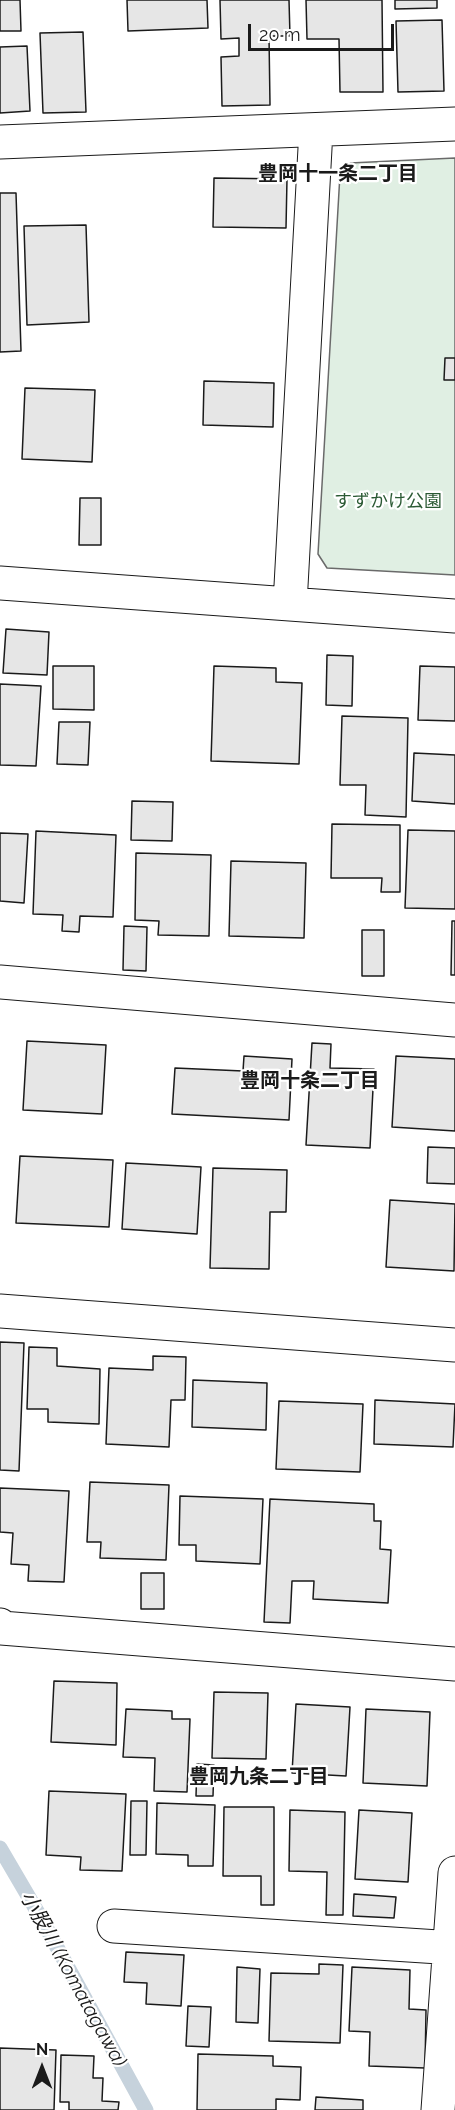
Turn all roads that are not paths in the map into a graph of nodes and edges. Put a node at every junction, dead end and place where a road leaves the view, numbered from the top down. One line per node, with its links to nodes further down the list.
1 (455, 124): 2 (street)
2 (316, 130): 3 (street); 5 (street)
3 (0, 142)
4 (0, 584): 5 (street)
5 (290, 604): 6 (street)
6 (455, 616)
7 (0, 982): 8 (street)
8 (455, 1020)
9 (0, 1311): 10 (street)
10 (455, 1345)
11 (0, 1625): 12 (street)
12 (455, 1664)
13 (455, 1873): 15 (street)
14 (114, 1926): 15 (street)
15 (452, 1948): 16 (street)
16 (438, 2110)

